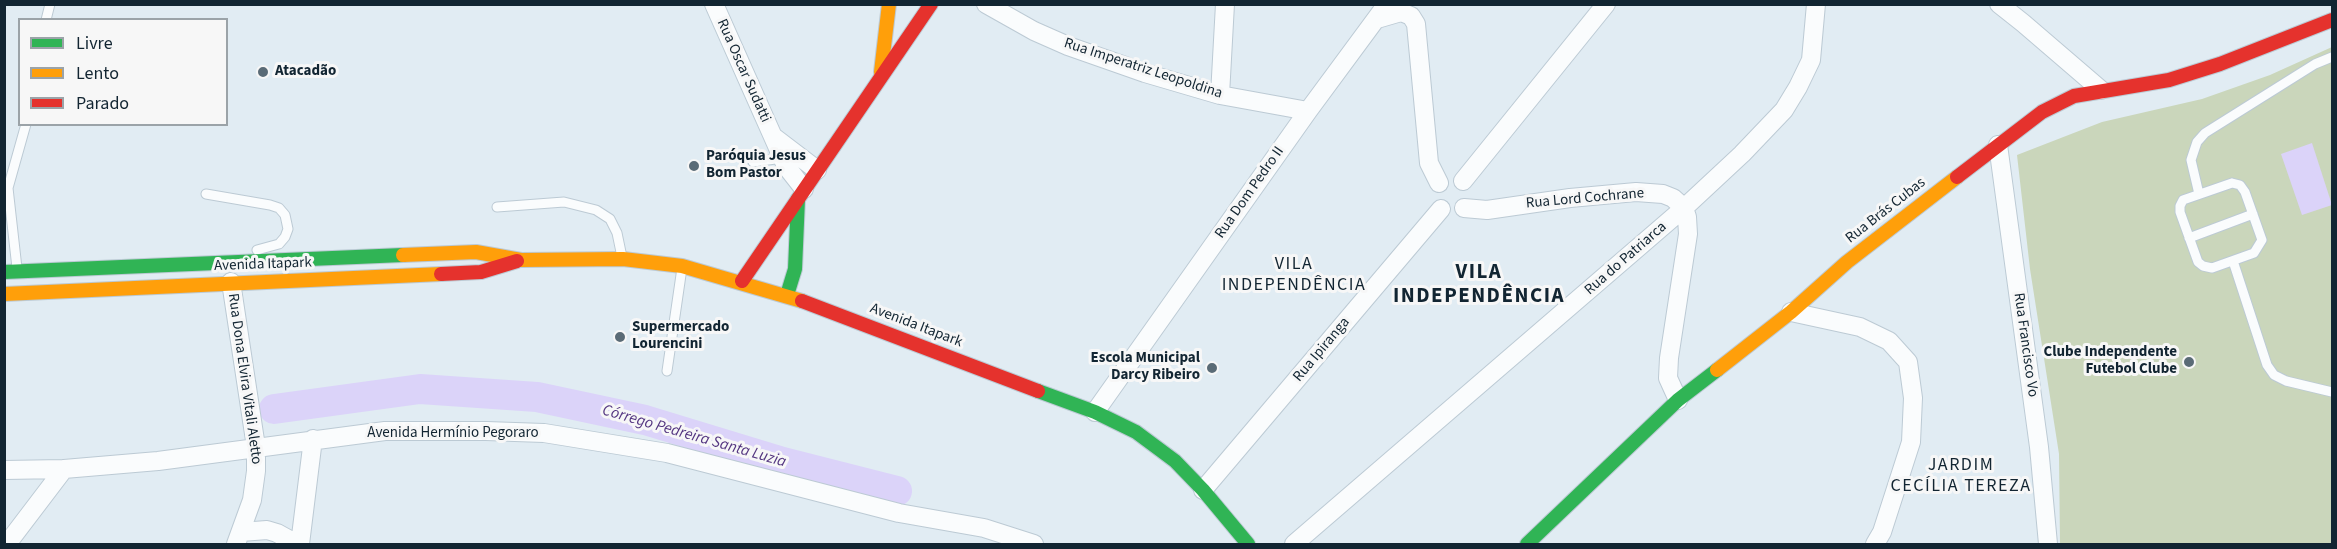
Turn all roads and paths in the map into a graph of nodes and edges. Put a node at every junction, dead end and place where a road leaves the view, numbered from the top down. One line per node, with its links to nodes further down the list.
1 (714, 4): 18 (street, Rua Oscar Sudatti)
2 (931, 4): 11 (main road)
3 (986, 4): 15 (street, Rua Imperatriz Leopoldina)
4 (1225, 4): 15 (street)
5 (1606, 4): 23 (street)
6 (1816, 4): 30 (street, Rua do Patriarca)
7 (1999, 4): 14 (street)
8 (889, 9): 11 (main road); 13 (main road)
9 (1382, 12): 16 (street, Rua Dom Pedro II); 24 (street)
10 (2332, 20): 14 (main road, Rua Brás Cubas)
11 (918, 24): 13 (main road)
12 (2332, 57): 27 (lane)
13 (880, 75): 22 (main road)
14 (2102, 90): 19 (main road, Rua Brás Cubas)
15 (1221, 95): 16 (street, Rua Imperatriz Leopoldina)
16 (1308, 111): 48 (street, Rua Dom Pedro II)
17 (25, 126): 39 (lane)
18 (773, 136): 20 (street, Rua Oscar Sudatti); 22 (street, Rua Oscar Sudatti)
19 (1998, 145): 44 (main road, Rua Brás Cubas); 62 (street, Rua Francisco Vo)
20 (783, 158): 21 (lane); 26 (street, Rua Oscar Sudatti)
21 (753, 162)
22 (817, 170): 26 (main road)
23 (1463, 181): 24 (street); 29 (street)
24 (1439, 183): 31 (street)
25 (206, 194): 37 (lane)
26 (801, 194): 40 (main road); 43 (main road)
27 (2199, 194): 32 (lane); 33 (lane)
28 (496, 207): 34 (lane)
29 (1464, 208): 30 (street, Rua Lord Cochrane); 31 (street)
30 (1684, 208): 47 (street); 59 (street, Rua do Patriarca)
31 (1441, 210): 53 (street, Rua Ipiranga)
32 (2253, 214): 33 (lane); 36 (lane)
33 (2189, 238): 36 (lane)
34 (622, 259): 35 (main road, Avenida Itapark); 38 (main road, Avenida Itapark)
35 (521, 260): 37 (main road, Avenida Itapark); 41 (main road, Avenida Itapark)
36 (2233, 261): 46 (lane)
37 (238, 262): 39 (main road, Avenida Itapark)
38 (682, 266): 40 (main road, Avenida Itapark); 45 (lane)
39 (11, 271)
40 (742, 281): 43 (main road, Avenida Itapark)
41 (231, 282): 42 (main road, Avenida Itapark); 50 (street, Rua Dona Elvira Vitali Aletto)
42 (4, 294)
43 (787, 295): 48 (main road, Avenida Itapark)
44 (1791, 312): 47 (main road, Rua Brás Cubas); 61 (street)
45 (667, 371)
46 (2332, 392)
47 (1678, 400): 60 (main road, Rua Brás Cubas)
48 (1095, 412): 53 (main road, Avenida Itapark)
49 (313, 440): 50 (street, Avenida Hermínio Pegoraro); 56 (street); 57 (street, Avenida Hermínio Pegoraro)
50 (256, 447): 51 (street, Avenida Hermínio Pegoraro); 54 (street, Rua Dona Elvira Vitali Aletto)
51 (64, 469): 52 (street, Avenida Hermínio Pegoraro); 55 (street)
52 (4, 470)
53 (1203, 490): 58 (main road, Avenida Itapark)
54 (239, 538): 56 (street)
55 (8, 544)
56 (298, 544)
57 (1034, 544)
58 (1248, 544)
59 (1294, 544)
60 (1527, 544)
61 (1875, 544)
62 (2048, 544)

